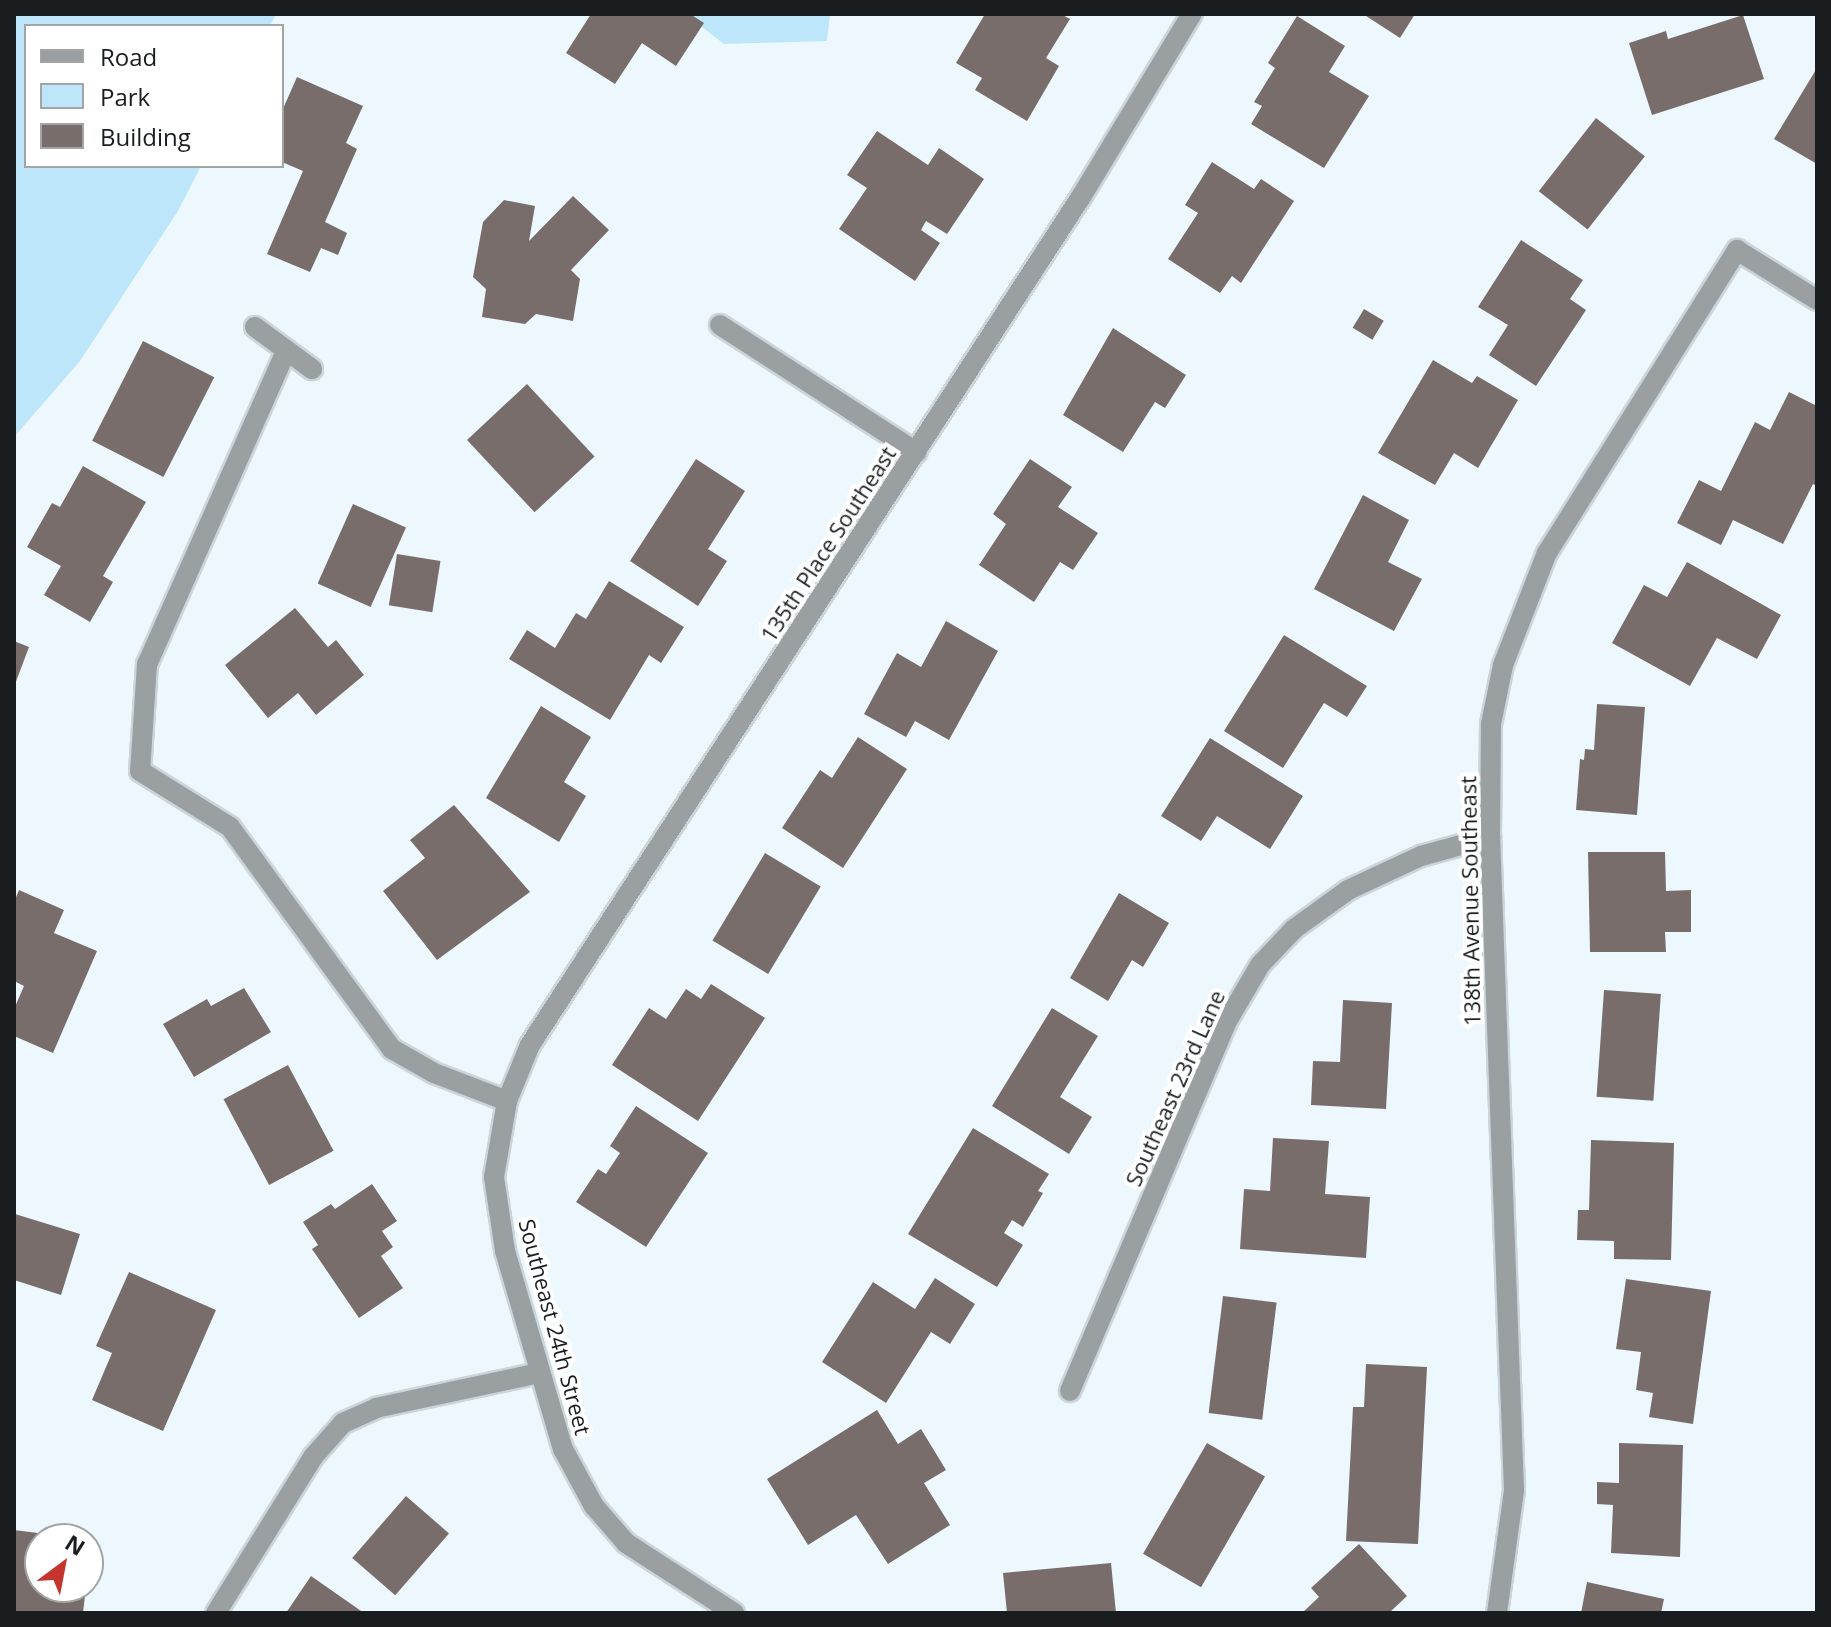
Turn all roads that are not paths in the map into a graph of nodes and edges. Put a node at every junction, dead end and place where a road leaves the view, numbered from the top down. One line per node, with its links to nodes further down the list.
1 (1192, 14): 7 (street, 135th Place Southeast)
2 (1817, 300): 8 (street, 138th Avenue Southeast)
3 (720, 325): 7 (street)
4 (255, 327): 5 (street)
5 (286, 351): 6 (street); 9 (street)
6 (312, 369)
7 (916, 452): 9 (street, 135th Place Southeast)
8 (1490, 837): 11 (street, Southeast 23rd Lane); 14 (street, 138th Avenue Southeast)
9 (507, 1101): 10 (street, Southeast 24th Street)
10 (539, 1373): 12 (street); 13 (street, Southeast 24th Street)
11 (1070, 1391)
12 (216, 1613)
13 (734, 1613)
14 (1497, 1613)

